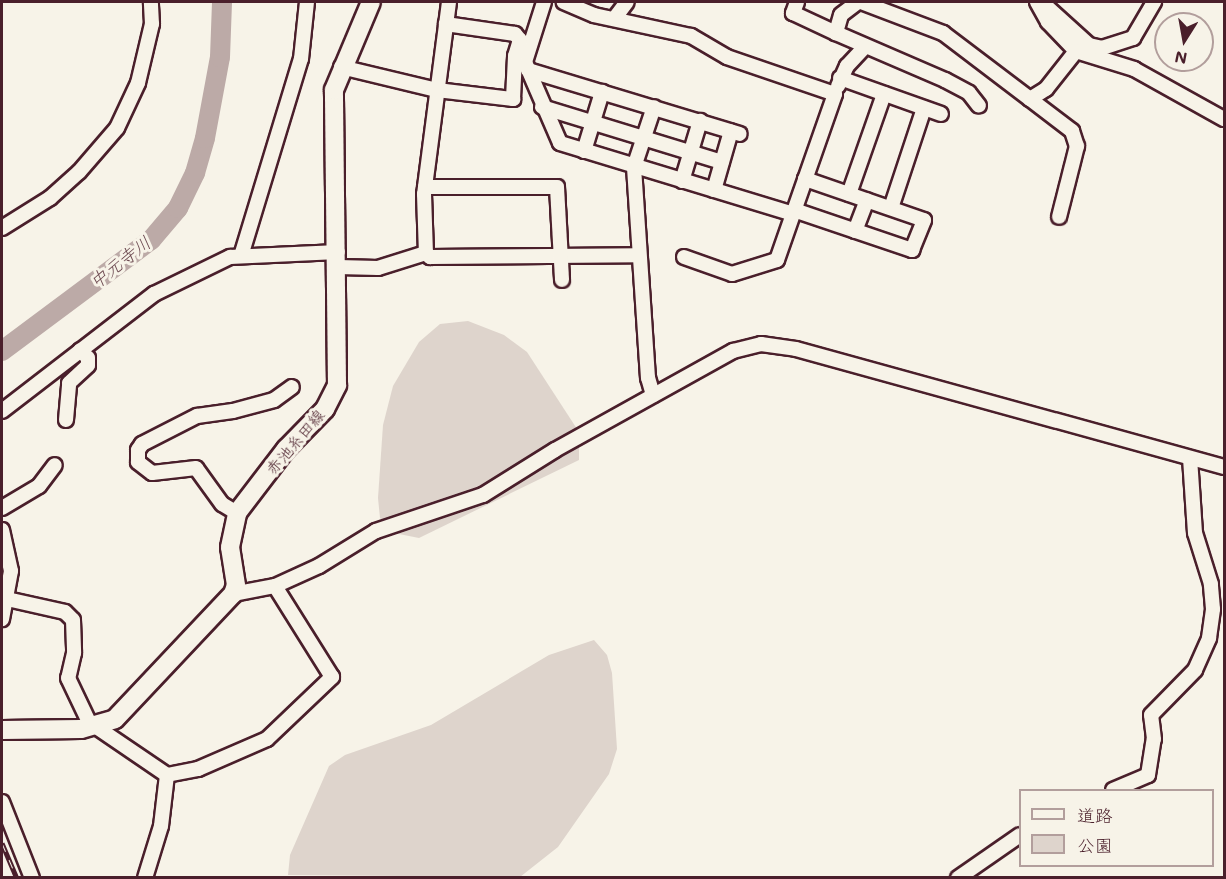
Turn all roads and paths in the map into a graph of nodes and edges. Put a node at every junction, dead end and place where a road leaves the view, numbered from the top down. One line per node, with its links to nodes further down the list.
1 (151, 2): 47 (street)
2 (307, 2): 52 (street)
3 (370, 2): 17 (main road, 赤池糸田線)
4 (449, 2): 13 (street)
5 (544, 2): 18 (street)
6 (564, 2): 12 (street)
7 (627, 2): 12 (street)
8 (797, 2): 14 (street)
9 (859, 2): 14 (street); 24 (street)
10 (1154, 2): 11 (street)
11 (1037, 3): 16 (street)
12 (614, 19): 22 (street)
13 (446, 24): 20 (street); 20 (street)
14 (836, 33): 15 (street)
15 (865, 47): 19 (street); 25 (street)
16 (1076, 51): 24 (street); 30 (street)
17 (341, 67): 20 (street); 54 (main road, 赤池糸田線)
18 (528, 70): 21 (street); 26 (street)
19 (840, 78): 22 (street); 23 (street)
20 (437, 90): 40 (street)
21 (602, 92): 27 (street); 31 (street)
22 (835, 94): 38 (street)
23 (884, 94): 28 (street); 42 (street)
24 (1030, 99): 46 (street)
25 (979, 106)
26 (542, 107): 31 (street); 34 (street)
27 (654, 107): 32 (street); 33 (street)
28 (924, 108): 29 (street); 44 (street)
29 (941, 114)
30 (1224, 119)
31 (593, 121): 33 (street); 34 (street)
32 (700, 121): 35 (street); 36 (street)
33 (644, 137): 35 (street); 37 (street)
34 (584, 151): 37 (street)
35 (691, 152): 36 (street); 39 (street)
36 (722, 162): 41 (street)
37 (634, 167): 39 (street); 51 (street)
38 (806, 179): 42 (street); 45 (street)
39 (682, 181): 41 (street)
40 (425, 187): 49 (street); 50 (street)
41 (714, 190): 45 (street)
42 (849, 194): 43 (street)
43 (867, 200): 44 (street); 48 (street)
44 (891, 208): 48 (street)
45 (794, 212): 48 (street); 53 (street)
46 (1059, 217)
47 (2, 228)
48 (855, 231)
49 (426, 253): 50 (street); 54 (street)
50 (560, 255): 51 (street); 55 (street)
51 (639, 255): 58 (street)
52 (241, 256): 54 (street); 56 (street)
53 (684, 257)
54 (338, 259): 65 (main road, 赤池糸田線)
55 (562, 280)
56 (80, 350): 59 (street); 60 (street)
57 (292, 387): 65 (street)
58 (653, 394): 61 (street); 67 (street)
59 (2, 411)
60 (66, 420)
61 (1190, 458): 63 (street); 74 (street)
62 (56, 465): 64 (street)
63 (1224, 467)
64 (2, 508)
65 (237, 513): 68 (main road, 赤池糸田線)
66 (2, 530): 69 (street)
67 (275, 586): 68 (street); 73 (street)
68 (233, 594): 71 (main road)
69 (7, 598): 70 (street); 71 (street)
70 (2, 620)
71 (99, 726): 72 (main road); 73 (street)
72 (2, 730)
73 (167, 775): 78 (street)
74 (1115, 789)
75 (2, 802): 77 (street)
76 (1019, 836): 79 (street)
77 (32, 878)
78 (145, 878)
79 (958, 878)

